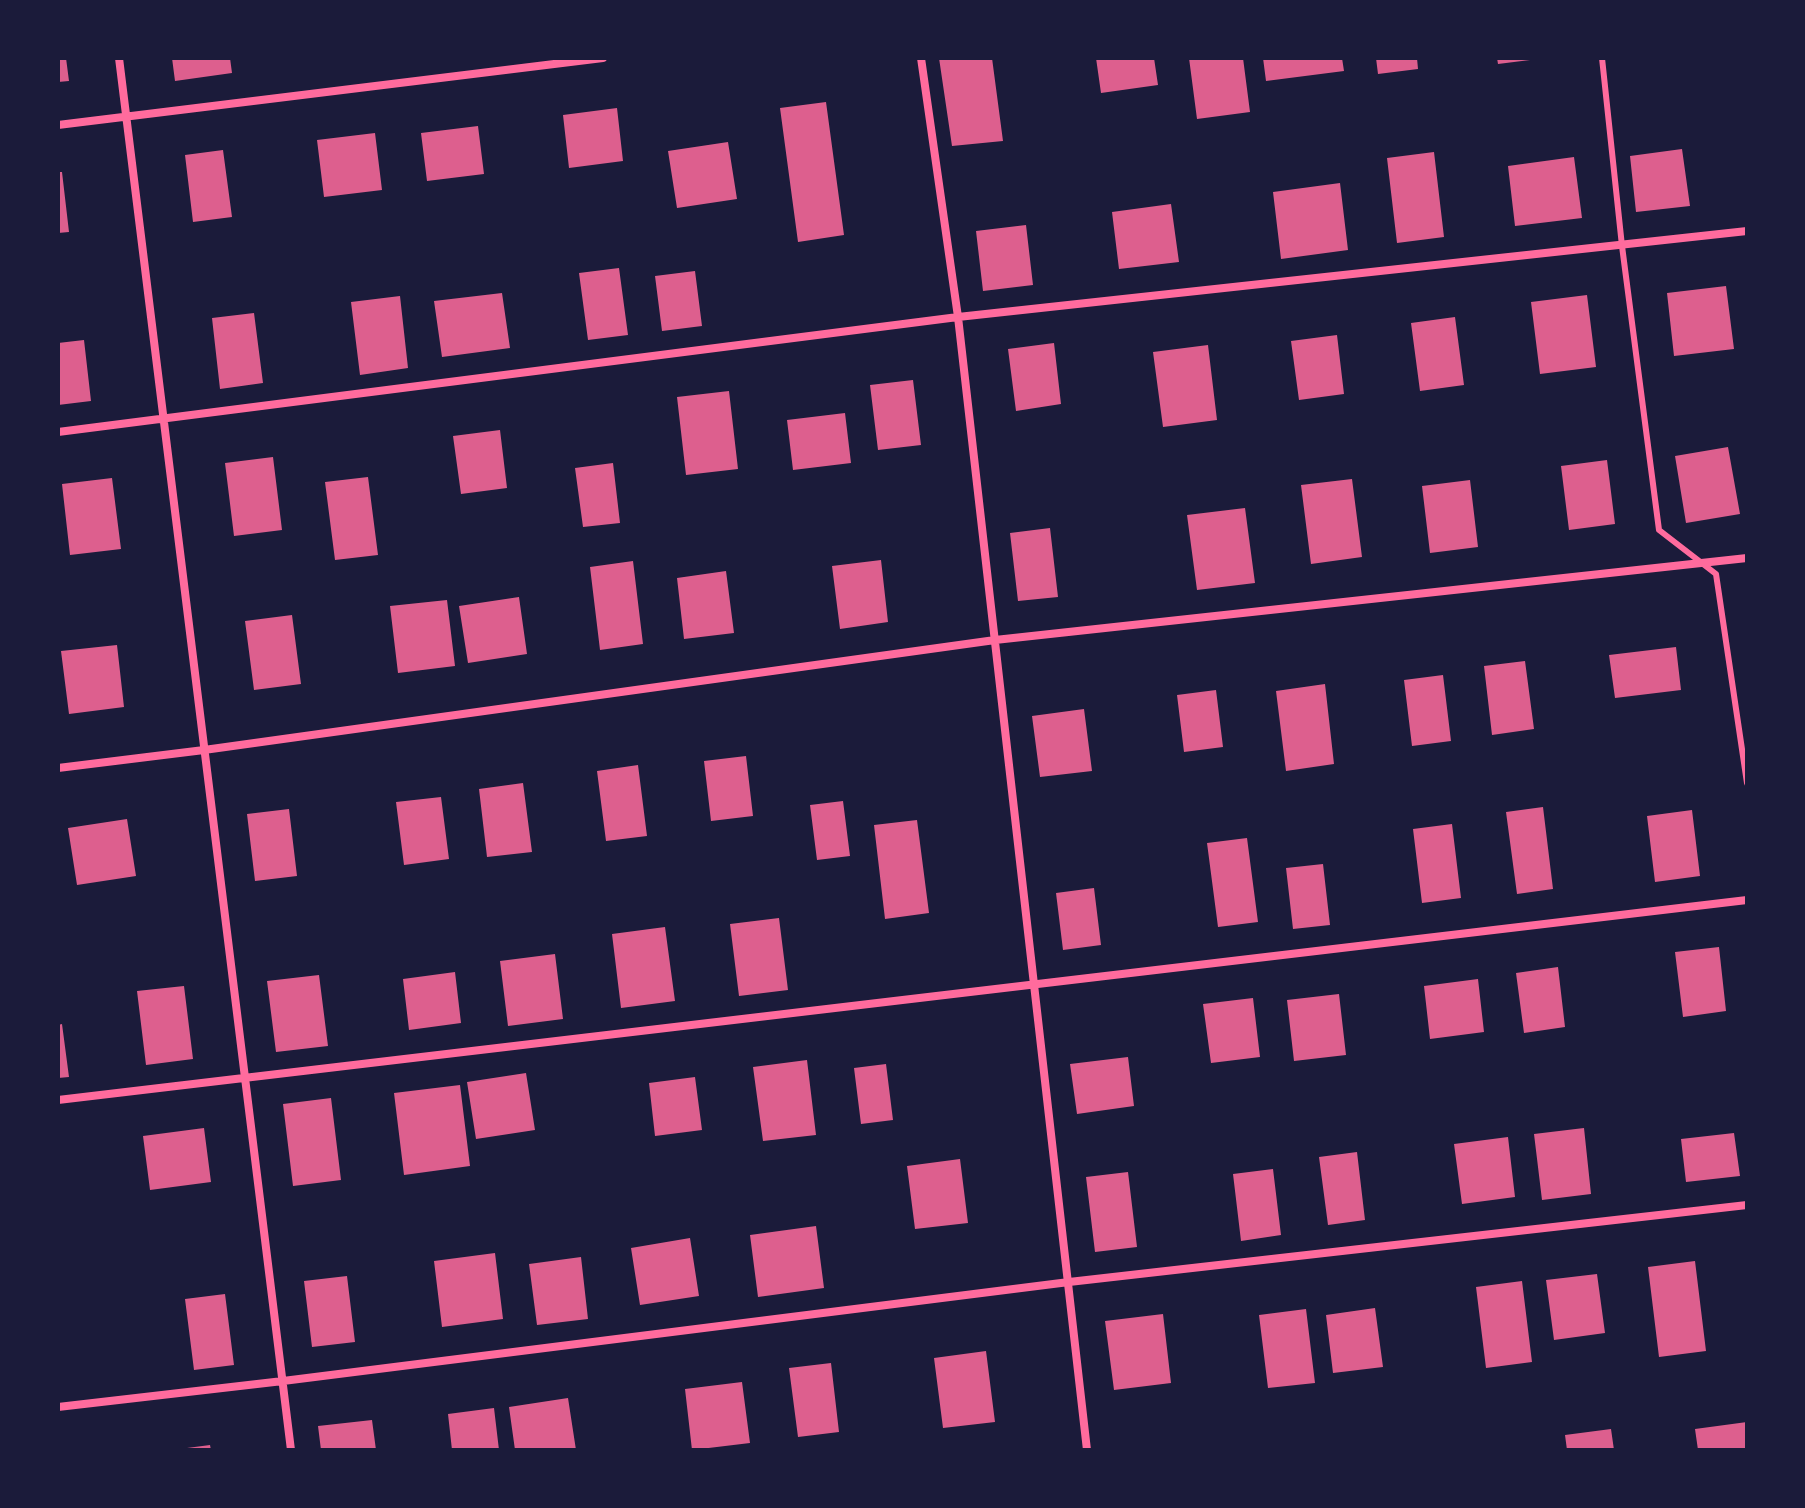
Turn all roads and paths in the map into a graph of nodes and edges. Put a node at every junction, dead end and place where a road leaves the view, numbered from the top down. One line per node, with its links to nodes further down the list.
1 (119, 58): 5 (street)
2 (603, 58): 5 (street)
3 (921, 58): 9 (street)
4 (1602, 58): 8 (lane)
5 (126, 117): 6 (street); 10 (street)
6 (58, 125)
7 (1747, 231): 8 (street)
8 (1622, 246): 9 (street); 13 (lane)
9 (958, 317): 10 (street); 14 (street)
10 (163, 419): 11 (street); 15 (street)
11 (58, 432)
12 (1747, 558): 13 (street)
13 (1702, 564): 14 (street); 17 (lane)
14 (995, 640): 15 (street); 19 (street)
15 (204, 750): 16 (street); 20 (street)
16 (58, 768)
17 (1747, 783)
18 (1747, 900): 19 (street)
19 (1035, 985): 20 (street); 23 (street)
20 (245, 1078): 21 (street); 24 (street)
21 (58, 1100)
22 (1747, 1205): 23 (street)
23 (1069, 1282): 24 (street); 27 (street)
24 (283, 1381): 25 (street); 26 (street)
25 (58, 1407)
26 (291, 1450)
27 (1087, 1450)

